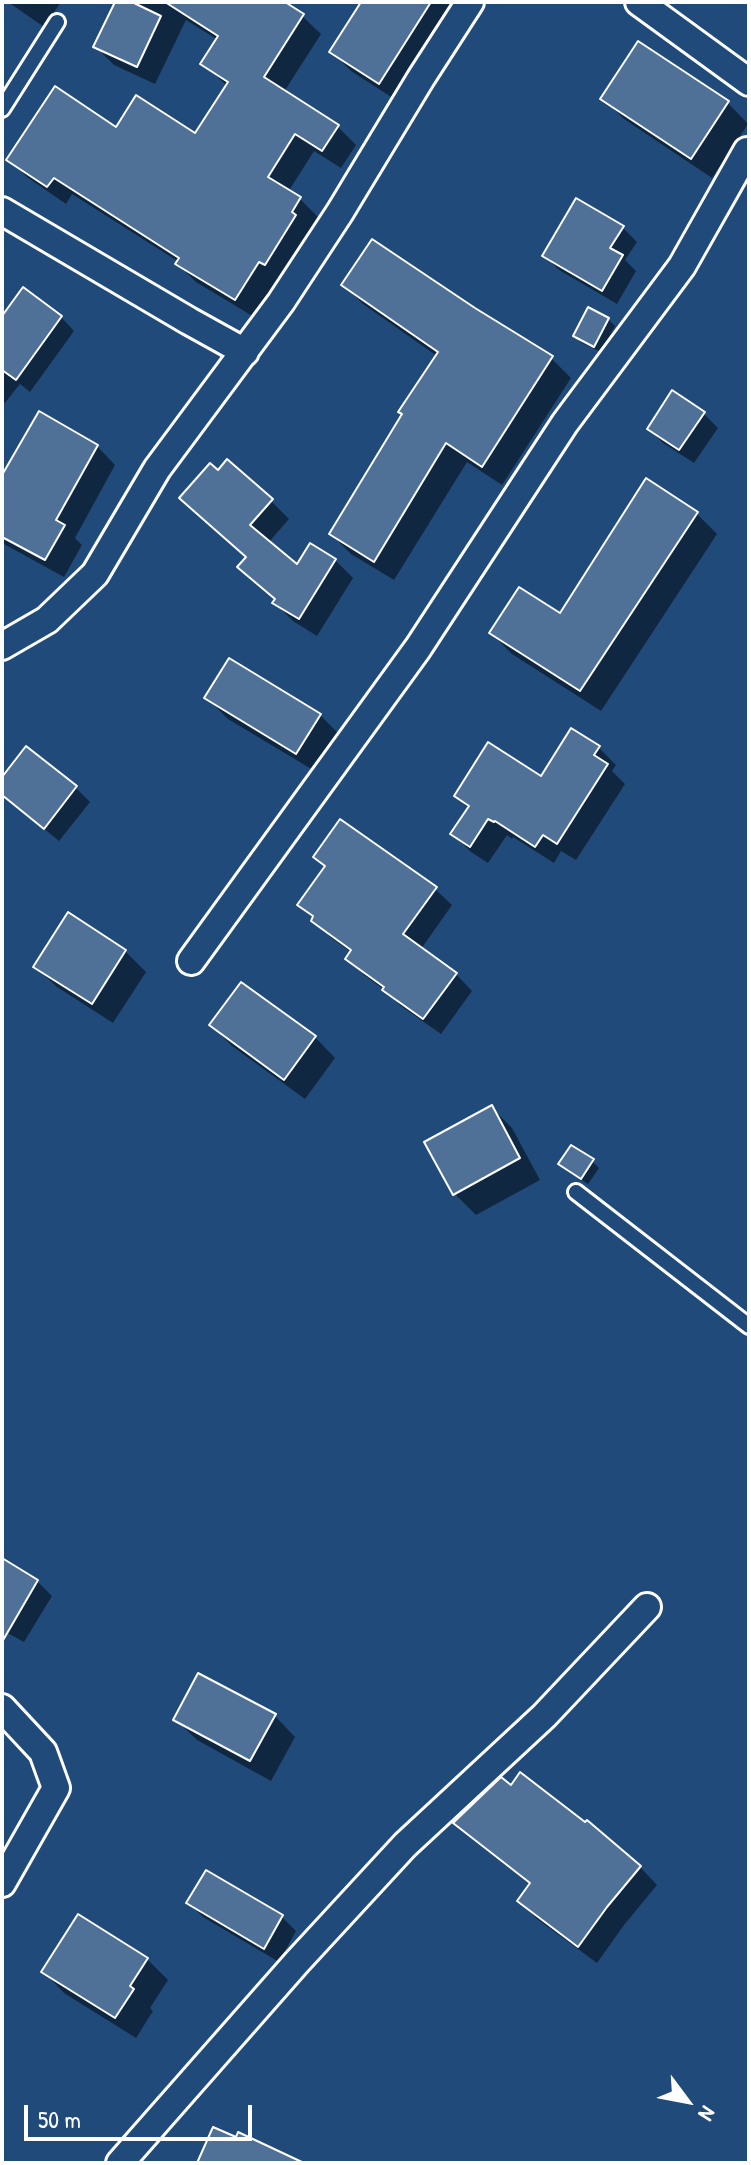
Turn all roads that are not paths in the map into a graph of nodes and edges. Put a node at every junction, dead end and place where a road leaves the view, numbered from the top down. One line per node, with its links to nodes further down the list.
1 (470, 2): 8 (street)
2 (639, 2): 4 (street)
3 (57, 22): 5 (lane)
4 (749, 82)
5 (2, 109)
6 (748, 148): 10 (street)
7 (2, 211): 8 (street)
8 (245, 352): 9 (street)
9 (2, 646)
10 (191, 961)
11 (576, 1192): 12 (lane)
12 (749, 1326)
13 (647, 1607): 16 (street)
14 (2, 1708): 15 (street)
15 (2, 1883)
16 (120, 2163)

